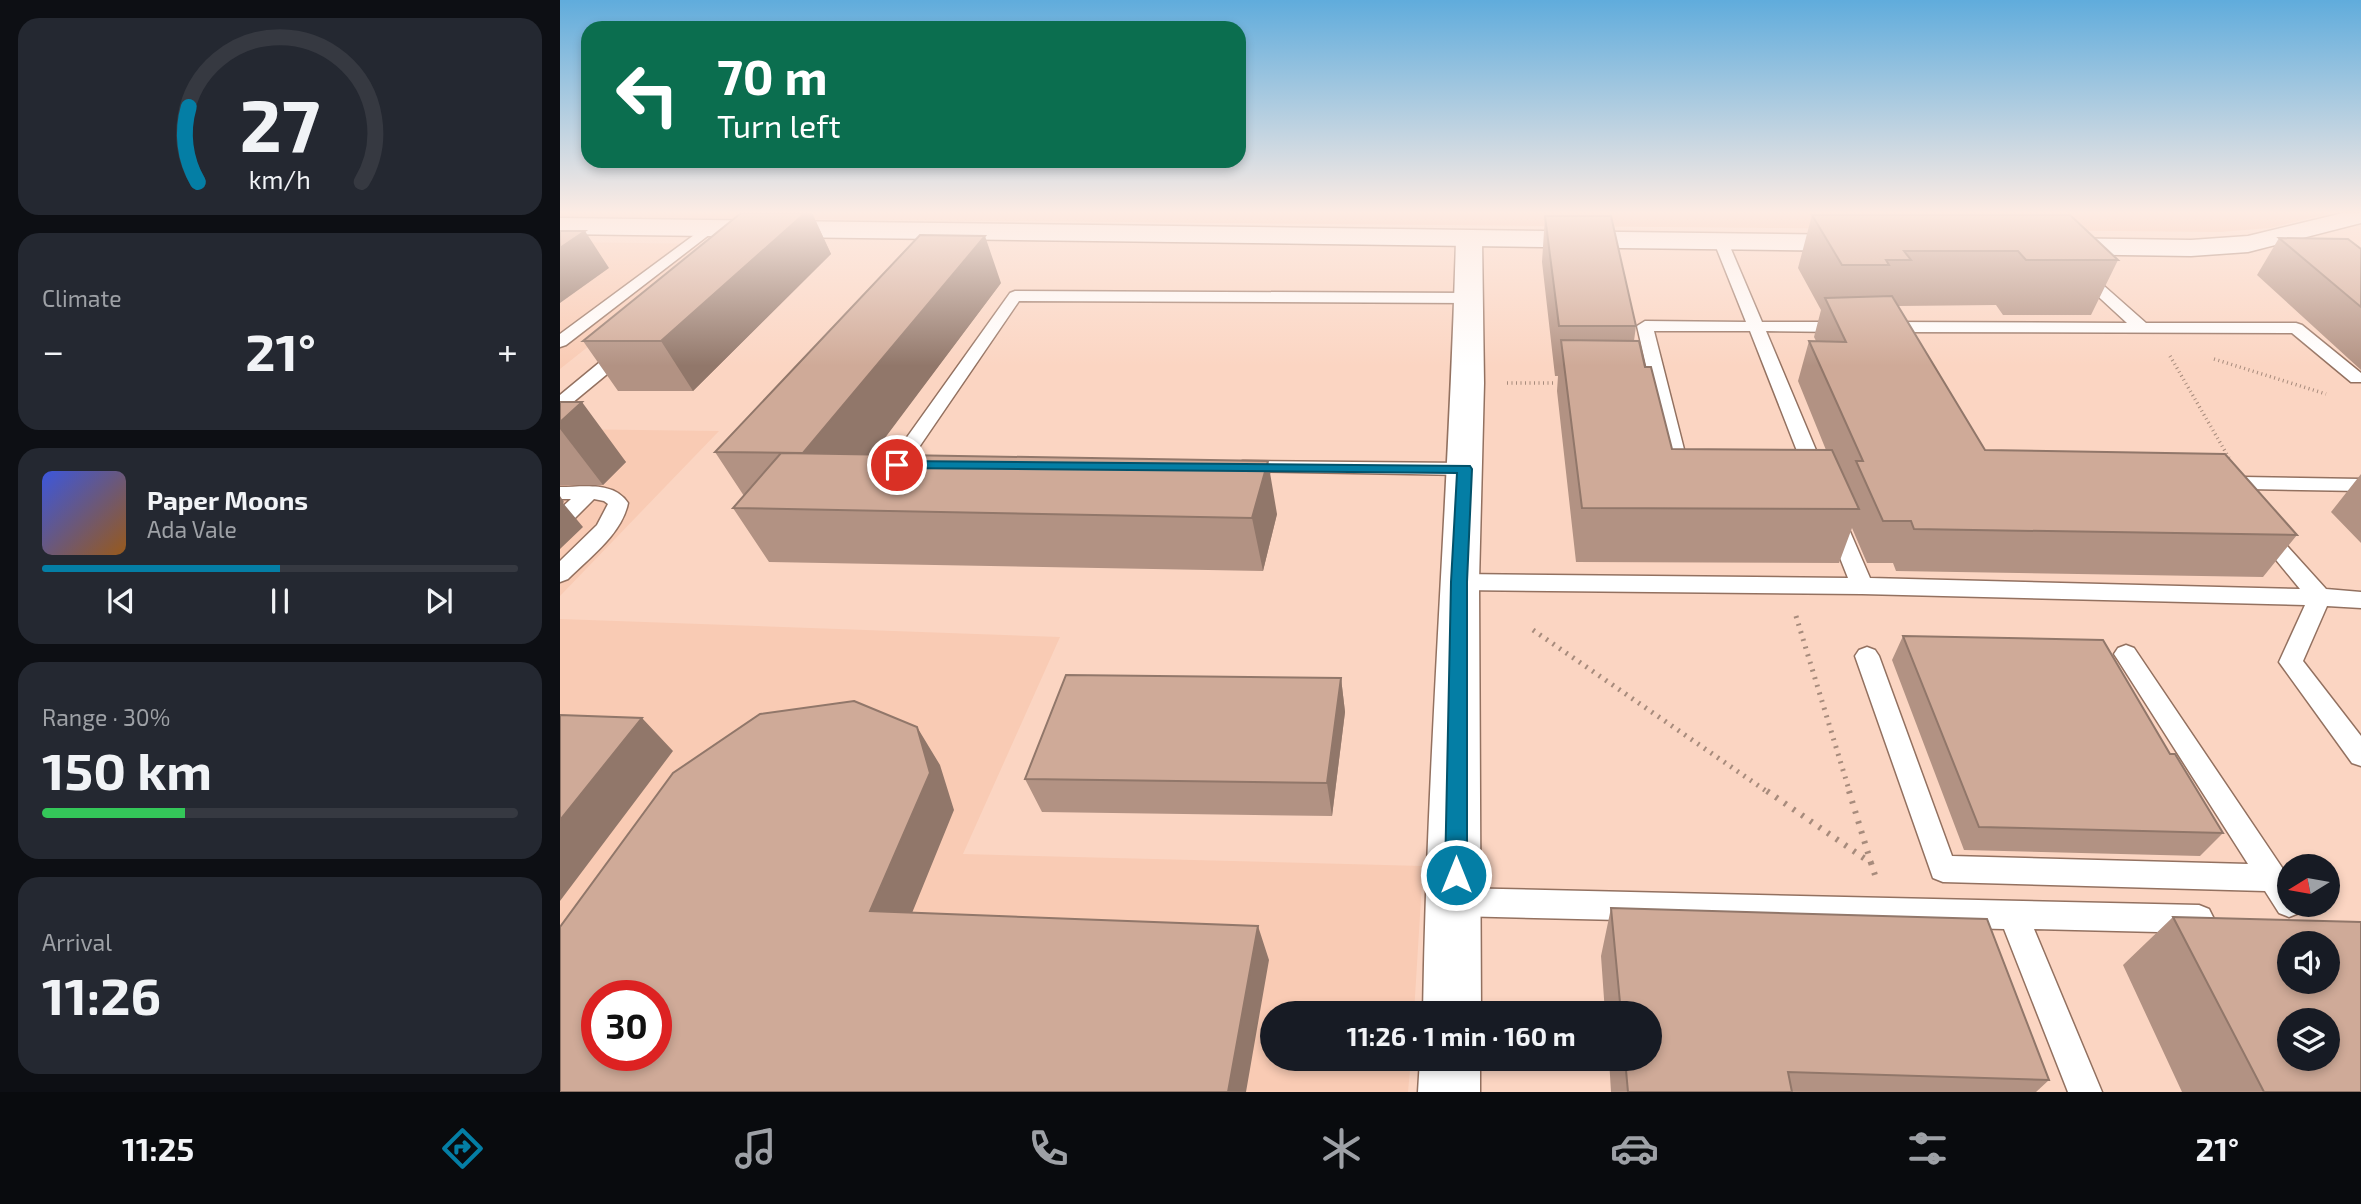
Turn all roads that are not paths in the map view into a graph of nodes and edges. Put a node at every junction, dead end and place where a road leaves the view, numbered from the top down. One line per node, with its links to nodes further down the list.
1 (662, 264): 9 (lane)
2 (1469, 264): 5 (street)
3 (1730, 264): 6 (lane)
4 (2072, 264): 8 (lane)
5 (1469, 298): 14 (lane); 16 (street)
6 (1756, 327): 7 (lane); 17 (lane); 19 (lane)
7 (1904, 327): 8 (lane); 11 (lane)
8 (2143, 328): 12 (lane)
9 (560, 342)
10 (632, 344): 13 (lane)
11 (1918, 351)
12 (2357, 378)
13 (560, 404)
14 (925, 465)
15 (1231, 467): 16 (lane)
16 (1465, 469): 25 (street)
17 (1707, 470)
18 (1788, 470): 19 (lane)
19 (1815, 470): 26 (lane)
20 (2361, 485): 27 (lane)
21 (560, 493): 22 (lane)
22 (589, 493): 23 (lane); 24 (lane)
23 (560, 521)
24 (560, 574)
25 (1459, 582): 26 (lane); 34 (street)
26 (1863, 586): 27 (lane)
27 (2320, 597): 28 (lane); 31 (lane)
28 (2361, 600)
29 (2126, 654): 32 (lane)
30 (1867, 656): 32 (lane)
31 (2361, 755)
32 (2273, 878): 33 (lane)
33 (2277, 885)
34 (1455, 902): 35 (lane); 37 (street)
35 (2013, 915): 36 (lane); 40 (lane)
36 (2233, 920)
37 (1452, 1001)
38 (1450, 1071): 39 (street)
39 (1449, 1092)
40 (2085, 1092)

